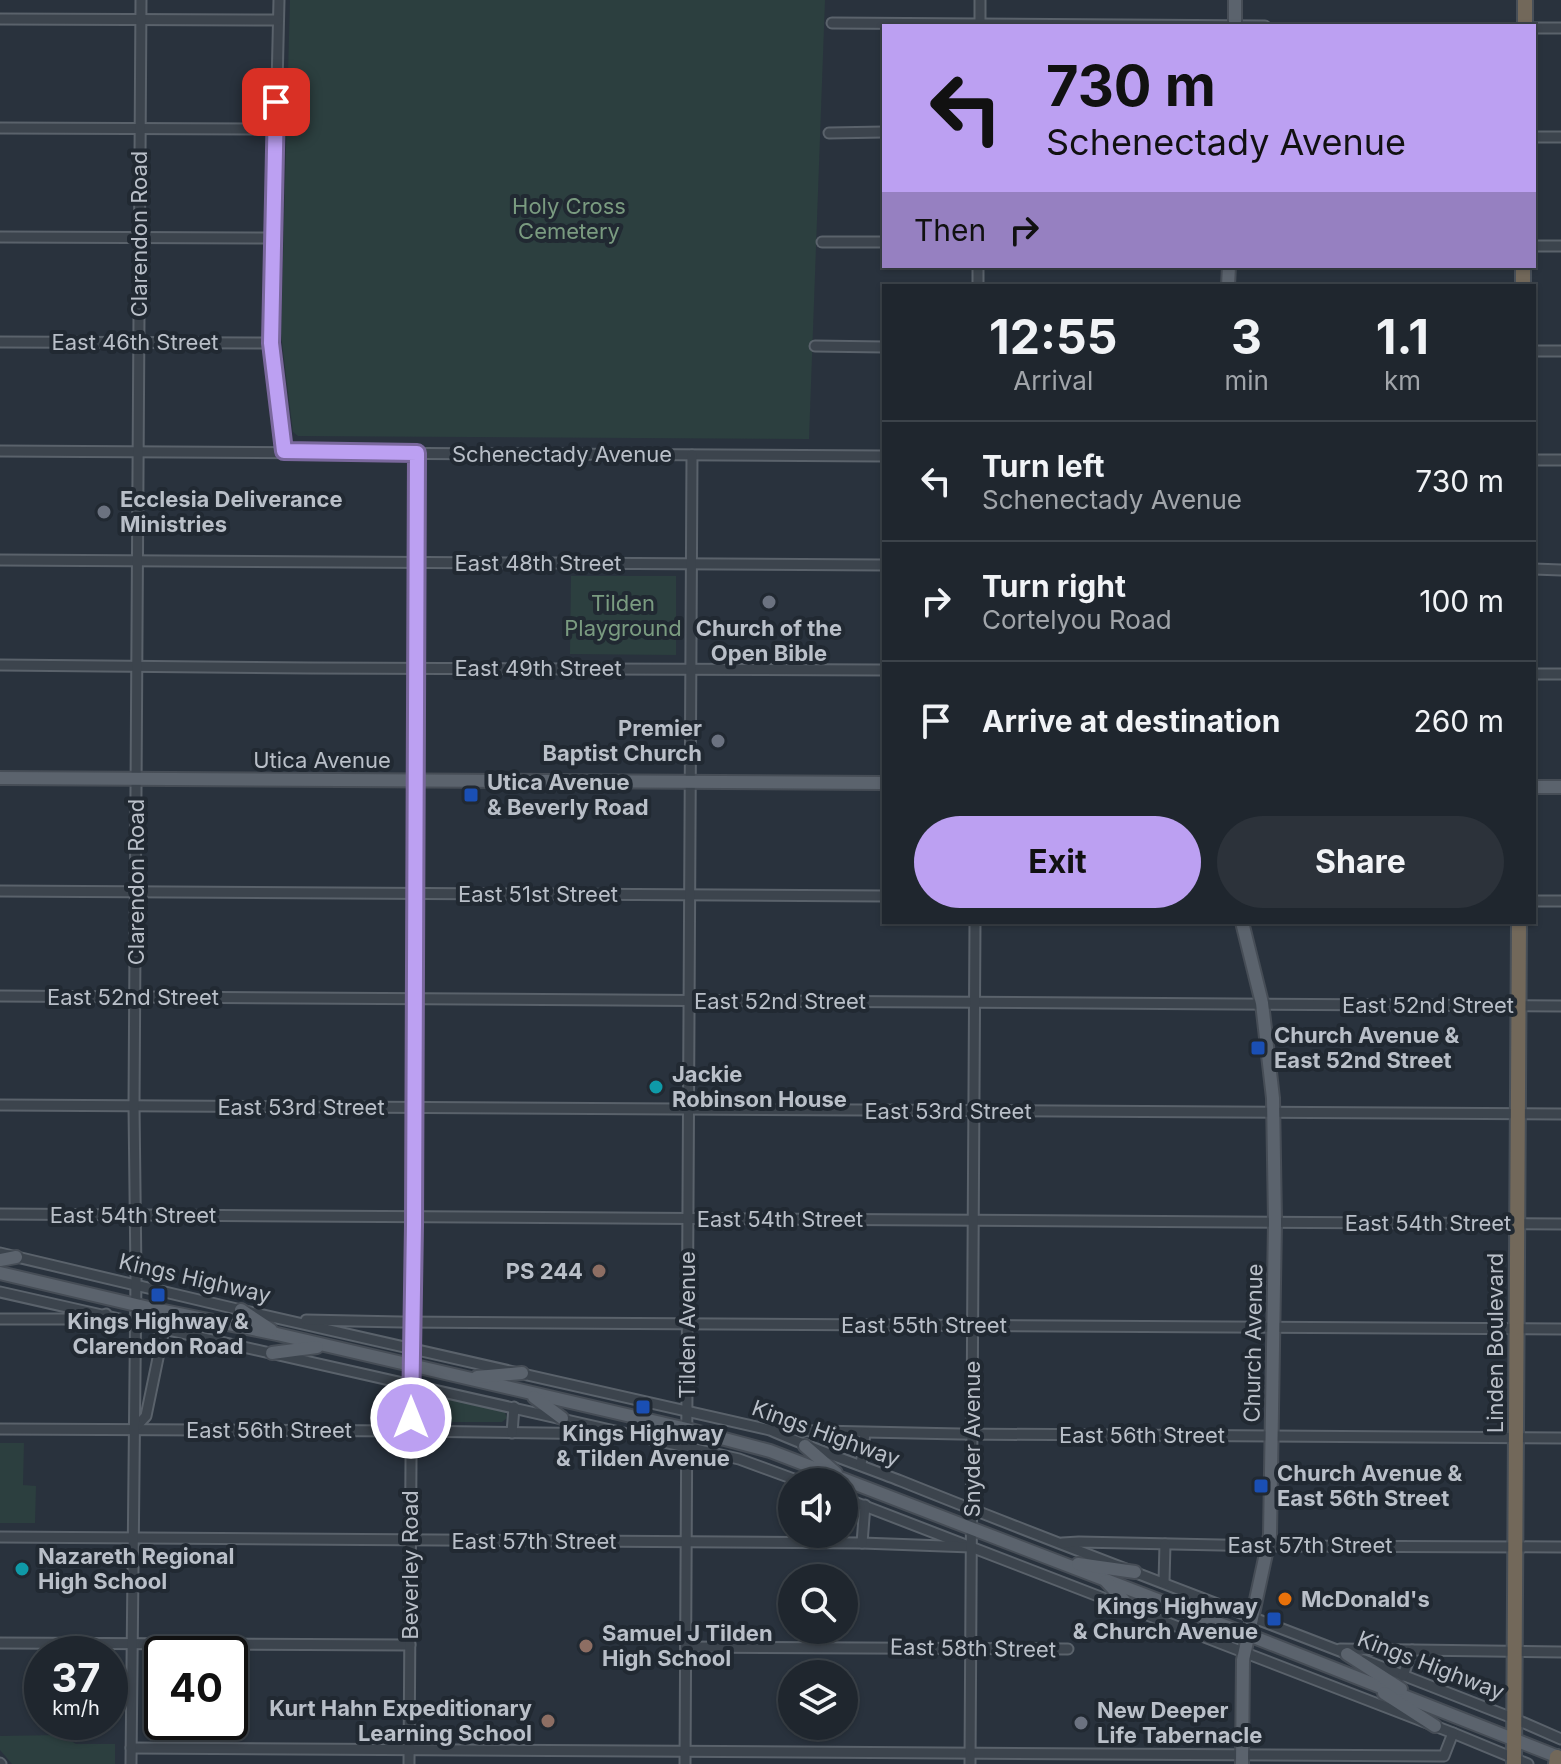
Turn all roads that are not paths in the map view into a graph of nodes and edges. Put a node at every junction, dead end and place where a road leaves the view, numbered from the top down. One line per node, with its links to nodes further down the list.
1 (141, 0): 7 (street, Clarendon Road)
2 (279, 0): 8 (street)
3 (980, 0): 11 (street)
4 (1235, 0): 12 (main road)
5 (1525, 0): 13 (highway)
6 (0, 19): 7 (street)
7 (141, 20): 8 (street); 17 (street, Clarendon Road)
8 (278, 20): 18 (street)
9 (832, 23): 10 (street)
10 (906, 24)
11 (980, 24)
12 (1235, 24)
13 (1525, 24)
14 (1536, 28): 15 (street)
15 (1561, 28)
16 (0, 128): 17 (street)
17 (140, 128): 18 (street); 24 (street, Clarendon Road)
18 (275, 129): 25 (street)
19 (882, 132): 20 (street)
20 (829, 133)
21 (1536, 137): 22 (street)
22 (1561, 137)
23 (0, 237): 24 (street)
24 (139, 238): 25 (street); 31 (street, Clarendon Road)
25 (272, 238): 32 (street)
26 (822, 242): 27 (street)
27 (882, 242)
28 (1536, 246): 29 (street)
29 (1561, 246)
30 (0, 342): 31 (street, East 46th Street)
31 (139, 343): 32 (street, East 46th Street); 39 (street, Clarendon Road)
32 (271, 343): 38 (street)
33 (815, 346): 34 (street)
34 (882, 347)
35 (1536, 351): 36 (street)
36 (1561, 351)
37 (0, 451): 39 (street, Schenectady Avenue)
38 (284, 451): 39 (street, Schenectady Avenue); 40 (street, Schenectady Avenue)
39 (138, 452): 46 (street, Clarendon Road)
40 (417, 453): 41 (street, Schenectady Avenue); 47 (street, Beverley Road)
41 (692, 455): 42 (street, Schenectady Avenue); 48 (street, Tilden Avenue)
42 (882, 456)
43 (1536, 460): 44 (street)
44 (1561, 460)
45 (0, 560): 46 (street, East 48th Street)
46 (138, 561): 47 (street, East 48th Street); 53 (street, Clarendon Road)
47 (416, 562): 48 (street, East 48th Street); 54 (street, Beverley Road)
48 (692, 564): 49 (street, East 48th Street); 55 (street, Tilden Avenue)
49 (882, 565)
50 (1536, 569): 51 (street)
51 (1561, 570)
52 (0, 665): 53 (street, East 49th Street)
53 (137, 666): 54 (street, East 49th Street); 60 (street, Clarendon Road)
54 (416, 668): 55 (street, East 49th Street); 61 (street, Beverley Road)
55 (692, 669): 56 (street, East 49th Street); 62 (street, Tilden Avenue)
56 (882, 670)
57 (1536, 674): 58 (street)
58 (1561, 674)
59 (0, 778): 60 (main road, Utica Avenue)
60 (136, 779): 61 (main road, Utica Avenue); 67 (street, Clarendon Road)
61 (415, 780): 62 (main road, Utica Avenue); 68 (street, Beverley Road)
62 (691, 782): 63 (main road, Utica Avenue); 69 (street, Tilden Avenue)
63 (882, 783)
64 (1536, 787): 65 (main road)
65 (1561, 787)
66 (0, 891): 67 (street, East 51st Street)
67 (135, 892): 68 (street, East 51st Street); 77 (street, Clarendon Road)
68 (416, 893): 69 (street, East 51st Street); 78 (street, Beverley Road)
69 (690, 895): 70 (street, East 51st Street); 79 (street, Tilden Avenue)
70 (882, 896)
71 (1536, 901): 72 (street)
72 (1561, 901)
73 (975, 924): 80 (street, Snyder Avenue)
74 (1242, 924): 81 (main road, Church Avenue)
75 (1519, 924): 82 (highway, Linden Boulevard)
76 (0, 996): 77 (street, East 52nd Street)
77 (135, 997): 78 (street, East 52nd Street); 85 (street, Clarendon Road)
78 (415, 999): 79 (street, East 52nd Street); 86 (street, Beverley Road)
79 (689, 1001): 80 (street, East 52nd Street); 87 (street, Tilden Avenue)
80 (974, 1002): 81 (street, East 52nd Street); 88 (street, Snyder Avenue)
81 (1262, 1003): 82 (street, East 52nd Street); 89 (main road, Church Avenue)
82 (1518, 1005): 83 (street, East 52nd Street); 90 (highway, Linden Boulevard)
83 (1561, 1006)
84 (0, 1105): 85 (street, East 53rd Street)
85 (134, 1106): 86 (street, East 53rd Street); 93 (street, Clarendon Road)
86 (414, 1108): 87 (street, East 53rd Street); 94 (street, Beverley Road)
87 (689, 1109): 88 (street, East 53rd Street); 95 (street, Tilden Avenue)
88 (974, 1111): 89 (street, East 53rd Street); 96 (street, Snyder Avenue)
89 (1274, 1113): 90 (street, East 53rd Street); 97 (main road, Church Avenue)
90 (1518, 1114): 91 (street, East 53rd Street); 98 (highway, Linden Boulevard)
91 (1561, 1114)
92 (0, 1214): 93 (street, East 54th Street)
93 (135, 1215): 94 (street, East 54th Street); 104 (street, Clarendon Road)
94 (414, 1217): 95 (street, East 54th Street); 112 (street, Beverley Road)
95 (688, 1219): 96 (street, East 54th Street); 113 (street, Tilden Avenue)
96 (973, 1220): 97 (street, East 54th Street); 114 (street, Snyder Avenue)
97 (1275, 1222): 98 (street, East 54th Street); 115 (main road, Church Avenue)
98 (1517, 1224): 99 (street, East 54th Street); 116 (highway, Linden Boulevard)
99 (1561, 1224)
100 (0, 1253): 101 (street, Kings Highway)
101 (16, 1257): 102 (main road); 104 (street, Kings Highway)
102 (0, 1260)
103 (0, 1273): 106 (main road, Kings Highway)
104 (136, 1285): 106 (street, Clarendon Road); 107 (street, Kings Highway)
105 (0, 1292): 108 (street)
106 (135, 1304): 111 (street, Clarendon Road); 119 (main road, Kings Highway)
107 (241, 1310): 110 (street, Kings Highway); 119 (main road)
108 (106, 1314): 109 (street); 111 (street)
109 (0, 1319)
110 (287, 1319): 112 (street, East 55th Street); 121 (street, Kings Highway)
111 (135, 1321): 117 (street); 132 (street, Clarendon Road)
112 (412, 1322): 113 (street, East 55th Street); 121 (street, Beverley Road)
113 (687, 1324): 114 (street, East 55th Street); 129 (street, Tilden Avenue)
114 (972, 1325): 115 (street, East 55th Street); 139 (street, Snyder Avenue)
115 (1273, 1327): 116 (street, East 55th Street); 140 (main road, Church Avenue)
116 (1517, 1328): 118 (street, East 55th Street); 141 (highway, Linden Boulevard)
117 (164, 1329): 122 (street); 132 (street)
118 (1561, 1329)
119 (277, 1334): 120 (main road, Kings Highway)
120 (328, 1346): 122 (main road); 123 (main road, Kings Highway)
121 (411, 1348): 123 (street, Beverley Road); 124 (street, Kings Highway)
122 (272, 1353): 126 (street)
123 (411, 1366): 125 (main road, Kings Highway); 126 (street, Beverley Road)
124 (522, 1373): 125 (main road); 129 (street, Kings Highway)
125 (466, 1378): 127 (main road, Kings Highway)
126 (411, 1384): 128 (street); 135 (street, Beverley Road)
127 (529, 1393): 130 (main road); 133 (main road, Kings Highway)
128 (514, 1407): 130 (street); 136 (street)
129 (687, 1410): 133 (street, Tilden Avenue); 134 (street, Kings Highway)
130 (562, 1418): 138 (street)
131 (0, 1429): 132 (street, East 56th Street)
132 (134, 1429): 135 (street, East 56th Street); 155 (street, Clarendon Road)
133 (687, 1429): 143 (street, Tilden Avenue); 146 (main road, Kings Highway)
134 (770, 1430): 137 (street, East 56th Street); 144 (street, Kings Highway)
135 (411, 1431): 136 (street, East 56th Street); 156 (street, Beverley Road)
136 (512, 1433): 138 (street, East 56th Street)
137 (865, 1433): 139 (street, East 56th Street); 145 (street)
138 (633, 1434): 143 (street)
139 (972, 1434): 140 (street, East 56th Street); 152 (street, Snyder Avenue)
140 (1272, 1436): 141 (street, East 56th Street); 161 (main road, Church Avenue)
141 (1516, 1437): 142 (street, East 56th Street); 163 (highway, Linden Boulevard)
142 (1561, 1438)
143 (687, 1446): 148 (street); 157 (street, Tilden Avenue)
144 (805, 1446): 145 (street, Kings Highway); 147 (main road)
145 (861, 1465): 152 (street, Kings Highway)
146 (815, 1468)
147 (830, 1468)
148 (778, 1473)
149 (858, 1485): 153 (main road, Kings Highway)
150 (858, 1503): 151 (street)
151 (865, 1505): 158 (street); 162 (street)
152 (971, 1510): 153 (street, Snyder Avenue); 159 (street, Kings Highway)
153 (971, 1529): 162 (street, Snyder Avenue); 165 (main road, Kings Highway)
154 (0, 1537): 155 (street, East 57th Street)
155 (133, 1538): 156 (street, East 57th Street); 173 (street, Clarendon Road)
156 (410, 1540): 157 (street, East 57th Street); 174 (street, Beverley Road)
157 (687, 1541): 158 (street, East 57th Street); 175 (street, Tilden Avenue)
158 (862, 1543): 162 (street, East 57th Street)
159 (1059, 1543): 160 (street, East 57th Street); 166 (street, Kings Highway)
160 (1165, 1544): 161 (street, East 57th Street); 168 (street)
161 (1267, 1546): 163 (street, East 57th Street); 170 (main road, Church Avenue)
162 (971, 1547): 169 (street); 176 (street, Snyder Avenue)
163 (1515, 1547): 164 (street, East 57th Street); 180 (highway, Linden Boulevard)
164 (1561, 1547)
165 (1059, 1562): 166 (main road); 167 (main road, Kings Highway)
166 (1135, 1572): 168 (street, Kings Highway)
167 (1104, 1579): 169 (main road); 171 (main road, Kings Highway)
168 (1164, 1582): 170 (street, Kings Highway)
169 (1130, 1607): 182 (street)
170 (1251, 1617): 171 (main road, Church Avenue); 177 (street, Kings Highway)
171 (1248, 1634): 182 (main road, Church Avenue); 185 (main road, Kings Highway)
172 (0, 1643): 173 (street)
173 (132, 1644): 174 (street); 192 (street, Clarendon Road)
174 (410, 1645): 193 (street, Beverley Road)
175 (686, 1647): 176 (street, East 58th Street); 194 (street, Tilden Avenue)
176 (970, 1648): 178 (street, East 58th Street); 195 (street, Snyder Avenue)
177 (1333, 1648): 179 (street); 183 (street, Kings Highway)
178 (1068, 1649)
179 (1412, 1650): 180 (street); 184 (street)
180 (1515, 1652): 181 (street); 187 (highway, Linden Boulevard)
181 (1561, 1652)
182 (1244, 1653): 188 (street); 196 (main road, Church Avenue)
183 (1347, 1654): 184 (street, Kings Highway); 186 (main road)
184 (1403, 1676): 187 (street, Kings Highway)
185 (1361, 1679): 186 (main road, Kings Highway); 188 (main road)
186 (1424, 1704): 190 (main road, Kings Highway)
187 (1515, 1719): 190 (highway, Linden Boulevard); 191 (street, Kings Highway)
188 (1435, 1726): 189 (street)
189 (1453, 1733): 196 (street); 198 (street)
190 (1515, 1739): 197 (main road, Kings Highway); 198 (highway, Linden Boulevard)
191 (1561, 1739)
192 (131, 1748): 193 (street); 199 (street, Clarendon Road)
193 (409, 1750): 194 (street); 200 (street, Beverley Road)
194 (685, 1752): 195 (street); 201 (street, Tilden Avenue)
195 (970, 1753): 196 (street); 202 (street, Snyder Avenue)
196 (1242, 1760)
197 (1557, 1760)
198 (1519, 1762)
199 (131, 1764)
200 (409, 1764)
201 (685, 1764)
202 (970, 1764)

